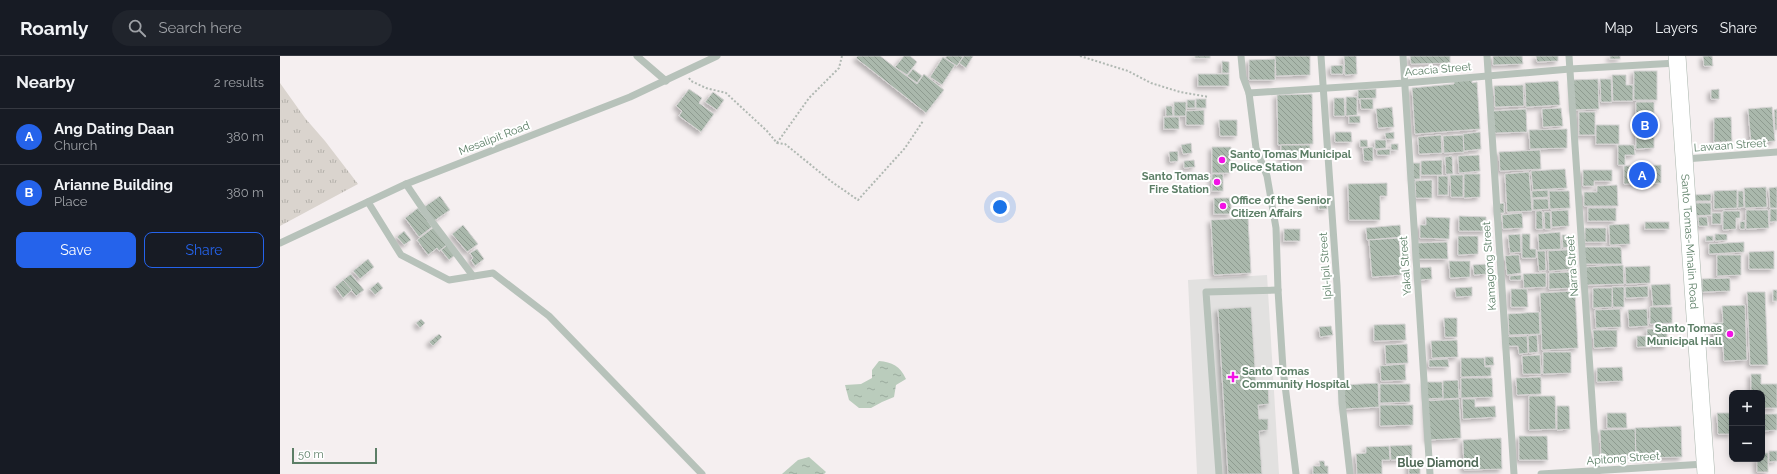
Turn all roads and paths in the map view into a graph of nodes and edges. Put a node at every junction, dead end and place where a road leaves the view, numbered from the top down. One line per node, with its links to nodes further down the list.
1 (637, 56): 14 (street)
2 (717, 56): 12 (street, Mesalipit Road)
3 (842, 56): 20 (path)
4 (1080, 56): 18 (path)
5 (1241, 56): 17 (street)
6 (1320, 56): 16 (street, Ipil-Ipil Street)
7 (1403, 56): 15 (street, Yakal Street)
8 (1487, 56): 13 (street, Kamagong Street)
9 (1569, 56): 11 (street, Narra Street)
10 (1677, 59): 11 (street, Acacia Street); 22 (main road, Santo Tomas-Minalin Road)
11 (1570, 69): 13 (street, Acacia Street); 29 (street, Narra Street)
12 (685, 72): 14 (street, Mesalipit Road); 20 (path)
13 (1488, 76): 15 (street, Acacia Street); 35 (street, Kamagong Street)
14 (666, 81): 23 (street, Mesalipit Road)
15 (1405, 83): 16 (street, Acacia Street); 34 (street, Yakal Street)
16 (1323, 88): 17 (street, Acacia Street); 33 (street, Ipil-Ipil Street)
17 (1249, 93): 27 (street)
18 (1209, 97)
19 (923, 121): 20 (path)
20 (777, 143)
21 (1777, 152): 22 (street, Lawaan Street)
22 (1685, 159): 28 (main road, Santo Tomas-Minalin Road)
23 (406, 184): 24 (street, Mesalipit Road); 26 (street)
24 (368, 202): 25 (street, Mesalipit Road); 26 (street)
25 (280, 243)
26 (474, 276): 30 (street)
27 (1278, 290): 31 (street); 32 (street)
28 (1706, 469): 29 (street, Apitong Street)
29 (1597, 472): 36 (street, Apitong Street)
30 (702, 474)
31 (1219, 474)
32 (1296, 474)
33 (1350, 474)
34 (1430, 474)
35 (1514, 474)
36 (1541, 474)

